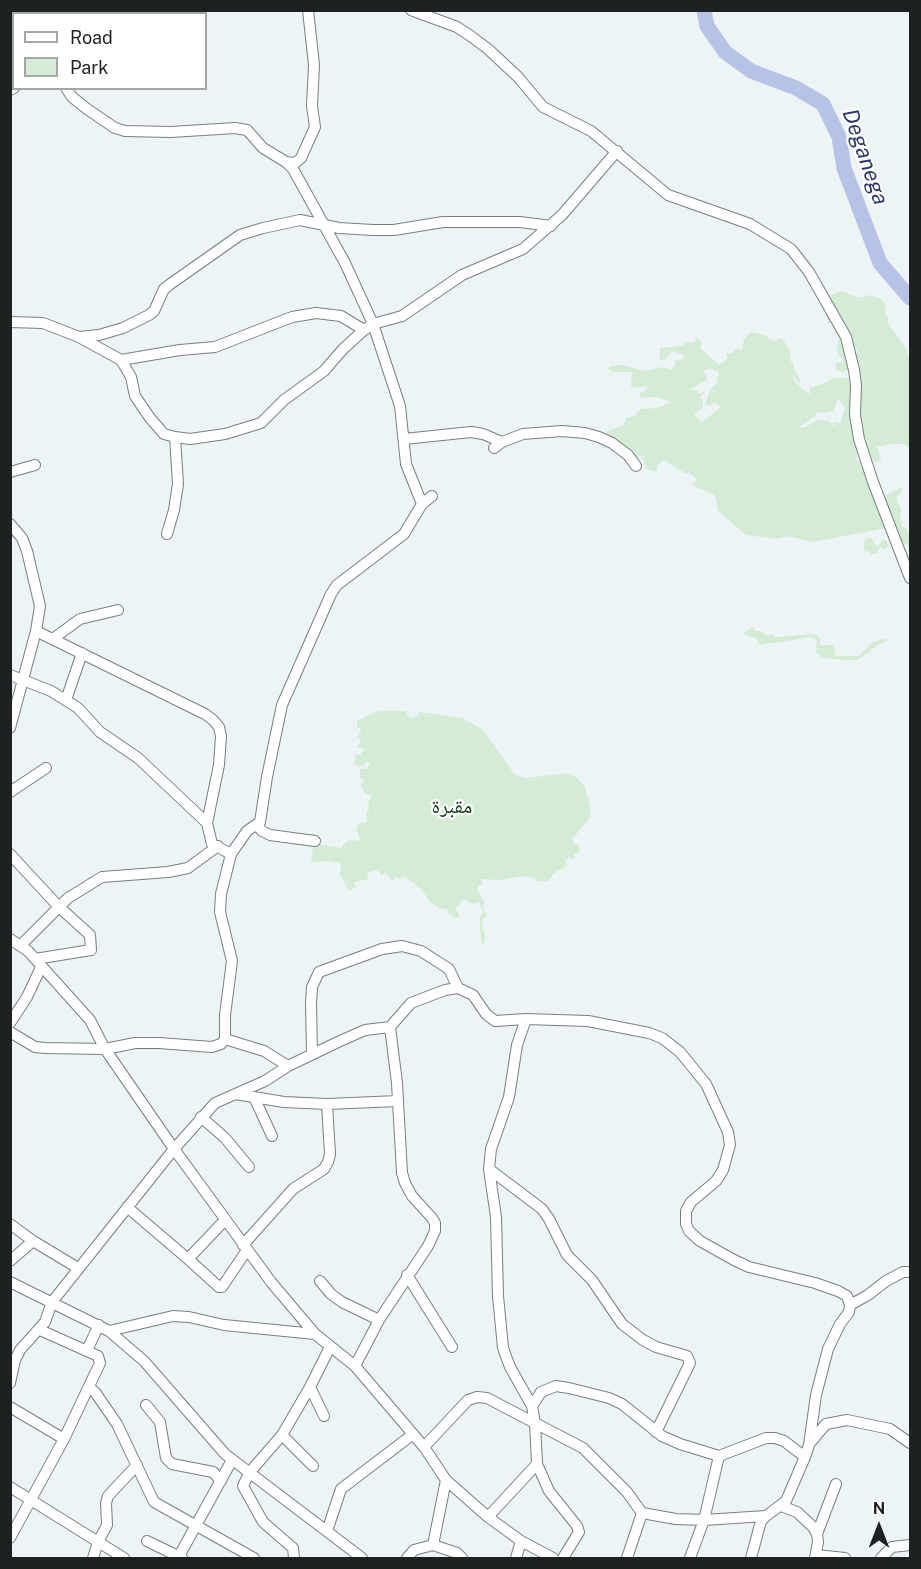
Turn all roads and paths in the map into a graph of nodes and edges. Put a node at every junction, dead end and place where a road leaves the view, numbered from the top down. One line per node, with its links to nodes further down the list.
1 (308, 10): 5 (street)
2 (411, 10): 4 (street)
3 (67, 90): 6 (street)
4 (617, 151): 9 (street); 23 (street)
5 (301, 158): 6 (street); 7 (street)
6 (286, 162): 7 (street)
7 (298, 177): 8 (street)
8 (323, 224): 9 (street); 11 (street); 12 (street)
9 (551, 226): 11 (street)
10 (10, 322): 12 (street)
11 (369, 327): 13 (street); 14 (street); 15 (street)
12 (79, 337): 13 (street)
13 (122, 360): 14 (street)
14 (175, 437): 22 (street)
15 (404, 439): 17 (street); 20 (street)
16 (35, 465): 18 (street)
17 (636, 466)
18 (10, 472)
19 (432, 496): 20 (street)
20 (422, 504): 35 (street)
21 (10, 524): 25 (street)
22 (166, 534)
23 (910, 578)
24 (118, 610): 26 (street)
25 (36, 631): 26 (street); 29 (street)
26 (54, 638): 27 (street)
27 (82, 653): 30 (street); 34 (street)
28 (10, 675): 29 (street)
29 (23, 680): 30 (street); 31 (street)
30 (66, 700): 34 (street)
31 (10, 728)
32 (46, 768): 33 (street)
33 (10, 792)
34 (207, 823): 37 (street)
35 (257, 825): 36 (street); 38 (street)
36 (315, 841)
37 (218, 846): 38 (street); 40 (street)
38 (231, 854): 49 (street)
39 (10, 855): 40 (street)
40 (58, 906): 42 (street); 43 (street)
41 (10, 939): 42 (street)
42 (20, 946): 43 (street)
43 (38, 963): 46 (street); 50 (street)
44 (458, 988): 45 (street); 47 (street); 51 (street)
45 (526, 1019): 61 (street); 75 (street)
46 (10, 1023)
47 (390, 1027): 51 (street); 55 (street)
48 (10, 1032): 50 (street)
49 (225, 1039): 50 (street); 52 (street)
50 (105, 1049): 59 (street)
51 (312, 1054): 52 (street)
52 (288, 1066): 53 (street)
53 (235, 1094): 54 (street); 57 (street)
54 (254, 1098): 56 (street); 58 (street)
55 (398, 1101): 56 (street); 71 (street)
56 (327, 1104): 66 (street)
57 (201, 1118): 59 (street); 60 (street)
58 (272, 1136)
59 (174, 1149): 62 (street); 63 (street)
60 (249, 1167)
61 (489, 1169): 88 (street); 92 (street)
62 (127, 1207): 67 (street); 69 (street)
63 (225, 1220): 66 (street); 67 (street)
64 (10, 1224): 65 (street)
65 (33, 1241): 68 (street); 69 (street)
66 (245, 1247): 67 (street); 79 (street)
67 (188, 1258)
68 (10, 1262)
69 (78, 1268): 74 (street)
70 (910, 1272): 75 (street)
71 (407, 1275): 76 (street); 81 (street)
72 (320, 1281): 76 (street)
73 (10, 1282): 74 (street)
74 (52, 1302): 77 (street); 78 (street)
75 (850, 1305): 97 (street)
76 (379, 1320): 83 (street)
77 (104, 1328): 79 (street); 82 (street); 101 (street)
78 (40, 1330): 82 (street); 84 (street)
79 (315, 1334): 80 (street)
80 (330, 1347): 83 (street); 86 (street)
81 (452, 1347)
82 (87, 1350): 85 (street)
83 (355, 1366): 94 (street)
84 (10, 1383)
85 (89, 1387): 95 (street); 103 (street)
86 (310, 1387): 90 (street); 93 (street)
87 (146, 1405): 107 (street)
88 (532, 1406): 91 (street); 92 (street)
89 (10, 1407): 95 (street)
90 (324, 1416)
91 (535, 1423): 98 (street); 102 (street); 112 (street)
92 (656, 1432): 99 (street)
93 (282, 1435): 104 (street); 105 (street)
94 (412, 1435): 98 (street); 117 (street)
95 (64, 1439): 110 (street)
96 (910, 1443): 97 (street)
97 (809, 1445): 100 (street)
98 (424, 1447): 106 (street)
99 (719, 1456): 100 (street); 115 (street)
100 (805, 1457): 111 (street)
101 (232, 1460): 105 (street); 107 (street)
102 (537, 1464): 114 (street); 137 (street)
103 (137, 1465): 116 (street); 122 (street)
104 (313, 1466)
105 (249, 1473): 117 (street); 131 (street)
106 (446, 1480): 114 (street); 123 (street)
107 (221, 1481): 116 (street)
108 (836, 1484): 118 (street)
109 (10, 1487): 110 (street)
110 (32, 1499): 119 (street); 122 (street)
111 (781, 1506): 113 (street); 118 (street)
112 (642, 1513): 115 (street); 138 (street)
113 (765, 1516): 115 (street); 140 (street)
114 (488, 1517): 121 (street)
115 (704, 1520): 139 (street)
116 (196, 1525): 129 (street); 130 (street)
117 (327, 1531): 125 (street)
118 (817, 1534): 126 (street)
119 (10, 1538)
120 (147, 1541): 129 (street)
121 (521, 1541): 135 (street); 136 (street)
122 (98, 1542): 127 (street); 128 (street)
123 (433, 1545): 133 (street); 134 (street)
124 (910, 1545): 142 (street)
125 (348, 1554): 132 (street)
126 (816, 1556): 141 (street)
127 (93, 1558)
128 (124, 1558)
129 (180, 1558)
130 (254, 1558)
131 (294, 1558)
132 (362, 1558)
133 (407, 1558)
134 (462, 1558)
135 (516, 1558)
136 (553, 1558)
137 (563, 1558)
138 (627, 1558)
139 (690, 1558)
140 (751, 1558)
141 (845, 1558)
142 (881, 1558)

